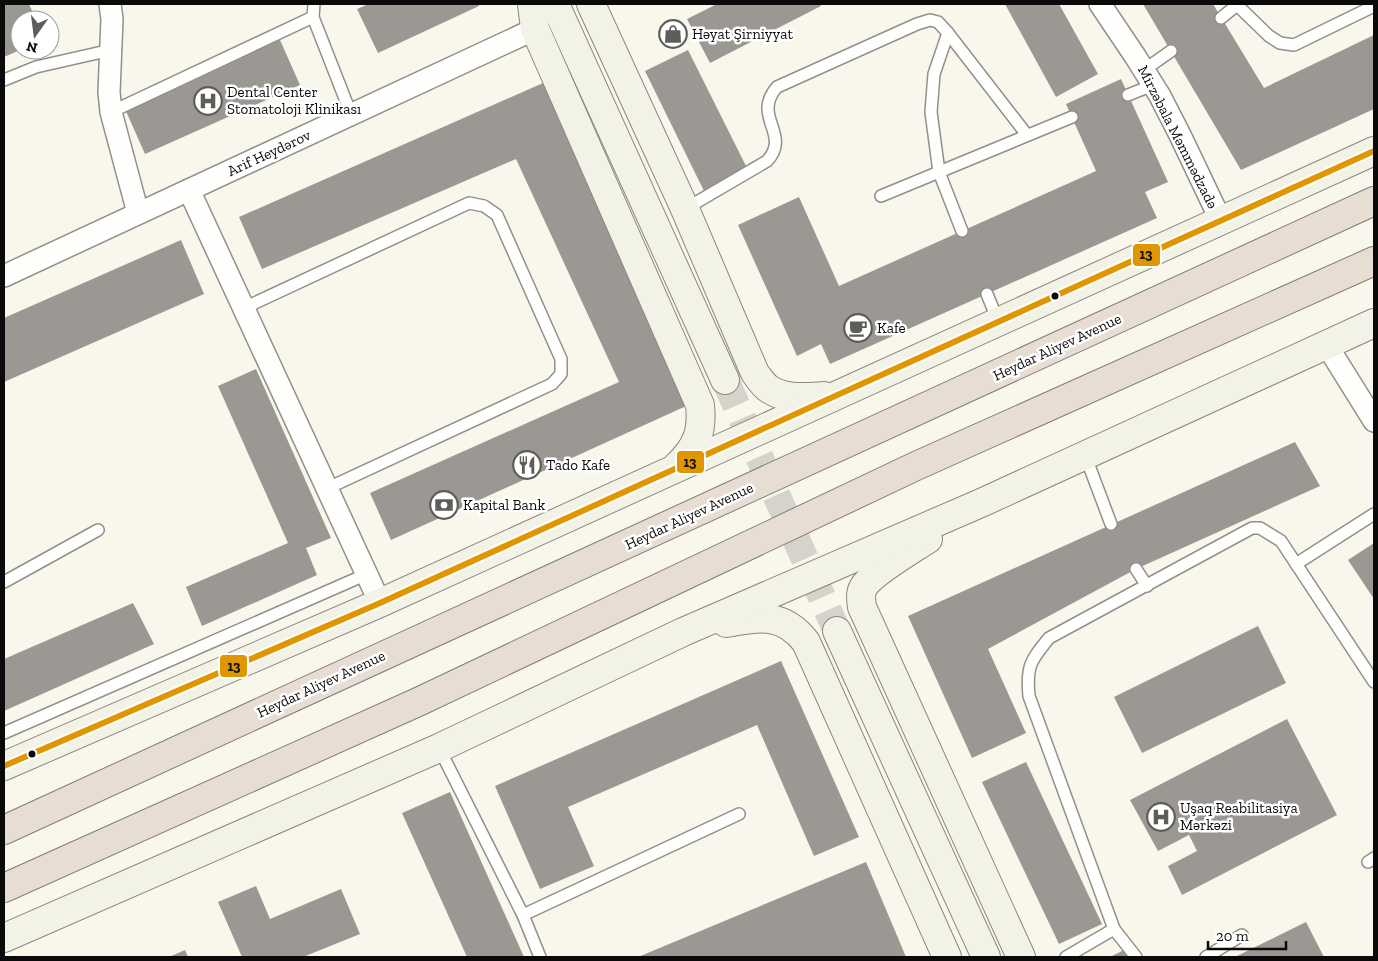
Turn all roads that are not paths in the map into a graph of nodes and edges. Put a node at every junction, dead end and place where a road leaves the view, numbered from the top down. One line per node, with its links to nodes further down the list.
1 (110, 4): 12 (street)
2 (314, 4): 8 (lane)
3 (555, 4): 37 (main road)
4 (592, 4): 26 (main road)
5 (1100, 4): 14 (street, Mirzəbala Məmmədzadə)
6 (1237, 4): 7 (lane); 10 (lane)
7 (1374, 6)
8 (313, 16): 17 (lane); 18 (lane)
9 (533, 16): 18 (street, Arif Heydərov); 41 (main road)
10 (1221, 18)
11 (948, 33): 20 (lane); 22 (lane); 26 (lane)
12 (111, 50): 15 (lane); 17 (street)
13 (1171, 51): 14 (lane)
14 (1148, 78): 16 (lane); 28 (street, Mirzəbala Məmmədzadə)
15 (4, 80)
16 (1128, 95)
17 (111, 112): 27 (street)
18 (351, 114): 23 (street, Arif Heydərov)
19 (1072, 117): 20 (lane)
20 (1027, 135): 22 (lane)
21 (1374, 151): 28 (main road)
22 (939, 172): 24 (lane); 29 (lane)
23 (189, 190): 27 (street, Arif Heydərov); 33 (street)
24 (881, 196)
25 (1374, 201): 60 (highway, Heydar Aliyev Avenue)
26 (685, 209): 38 (main road)
27 (138, 213): 31 (street, Arif Heydərov)
28 (1220, 220): 34 (main road)
29 (962, 230)
30 (1374, 261): 61 (highway)
31 (4, 276)
32 (987, 294): 34 (lane)
33 (244, 308): 42 (street); 42 (lane)
34 (998, 321): 38 (main road)
35 (1374, 323): 36 (main road)
36 (1326, 344): 39 (street); 40 (main road)
37 (725, 380)
38 (836, 395): 41 (main road)
39 (1374, 421)
40 (1085, 455): 43 (main road); 45 (lane)
41 (670, 472): 52 (main road)
42 (328, 488): 49 (street)
43 (981, 503): 54 (main road); 69 (main road)
44 (1374, 514): 47 (lane)
45 (1111, 524)
46 (98, 530): 50 (lane)
47 (1296, 564): 51 (lane); 55 (lane)
48 (1136, 569): 51 (lane)
49 (367, 574): 52 (street); 56 (lane)
50 (4, 582)
51 (1147, 586): 63 (lane)
52 (380, 603): 58 (main road)
53 (837, 631): 68 (main road)
54 (683, 632): 57 (main road); 67 (main road)
55 (1374, 682)
56 (4, 733)
57 (439, 748): 62 (lane); 65 (main road)
58 (4, 766)
59 (739, 814): 62 (lane)
60 (4, 830)
61 (4, 888)
62 (523, 915): 66 (lane)
63 (1114, 929): 70 (lane); 71 (lane)
64 (1242, 935): 72 (lane)
65 (4, 938)
66 (540, 957)
67 (947, 957)
68 (986, 957)
69 (1022, 957)
70 (1066, 957)
71 (1136, 957)
72 (1206, 957)

